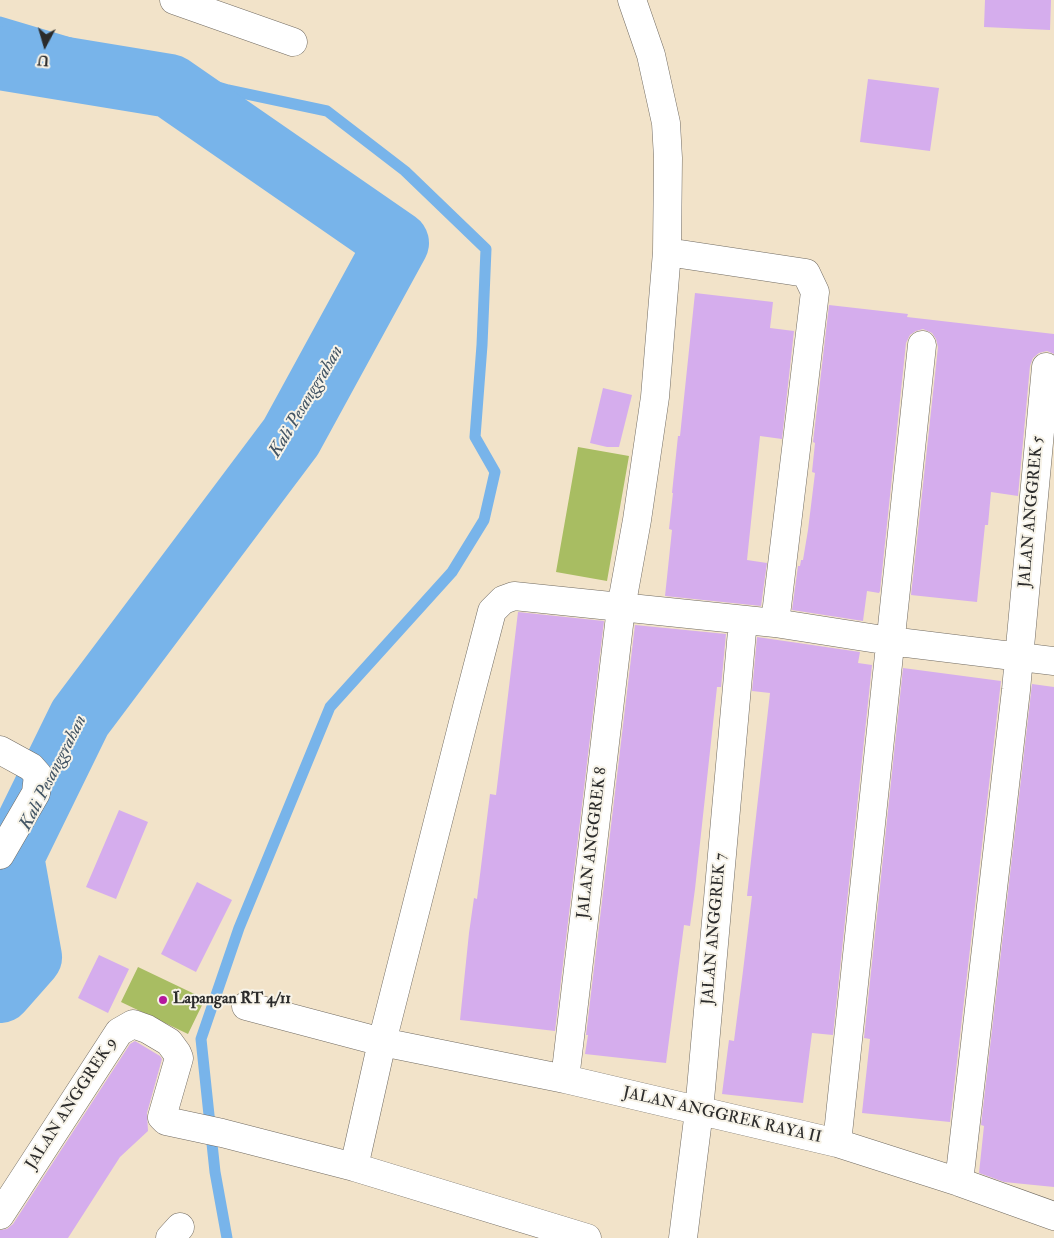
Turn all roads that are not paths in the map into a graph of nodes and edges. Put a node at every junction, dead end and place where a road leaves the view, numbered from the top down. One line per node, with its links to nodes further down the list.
1 (174, 0): 3 (street)
2 (632, 0): 4 (street, JALAN ANGGREK 8)
3 (292, 42)
4 (667, 252): 7 (street, JALAN ANGGREK 8); 9 (street)
5 (922, 345): 10 (street)
6 (1046, 367): 11 (street, JALAN ANGGREK 5)
7 (621, 608): 8 (street); 16 (street); 17 (street, JALAN ANGGREK 8)
8 (743, 620): 9 (street); 18 (street, JALAN ANGGREK 7)
9 (775, 623): 10 (street)
10 (890, 641): 11 (street); 19 (street)
11 (1019, 657): 12 (street); 21 (street, JALAN ANGGREK 5)
12 (1054, 661)
13 (0, 750): 14 (street)
14 (0, 855)
15 (246, 1006): 16 (street, JALAN ANGGREK RAYA II)
16 (382, 1042): 17 (street, JALAN ANGGREK RAYA II); 20 (street)
17 (565, 1079): 18 (street, JALAN ANGGREK RAYA II)
18 (699, 1110): 19 (street, JALAN ANGGREK RAYA II); 25 (street, JALAN ANGGREK 7)
19 (837, 1143): 21 (street, JALAN ANGGREK RAYA II)
20 (354, 1167): 22 (street, JALAN ANGGREK 9); 24 (street)
21 (959, 1182): 23 (street, JALAN ANGGREK RAYA II)
22 (0, 1215)
23 (1054, 1216)
24 (587, 1238)
25 (683, 1238)

